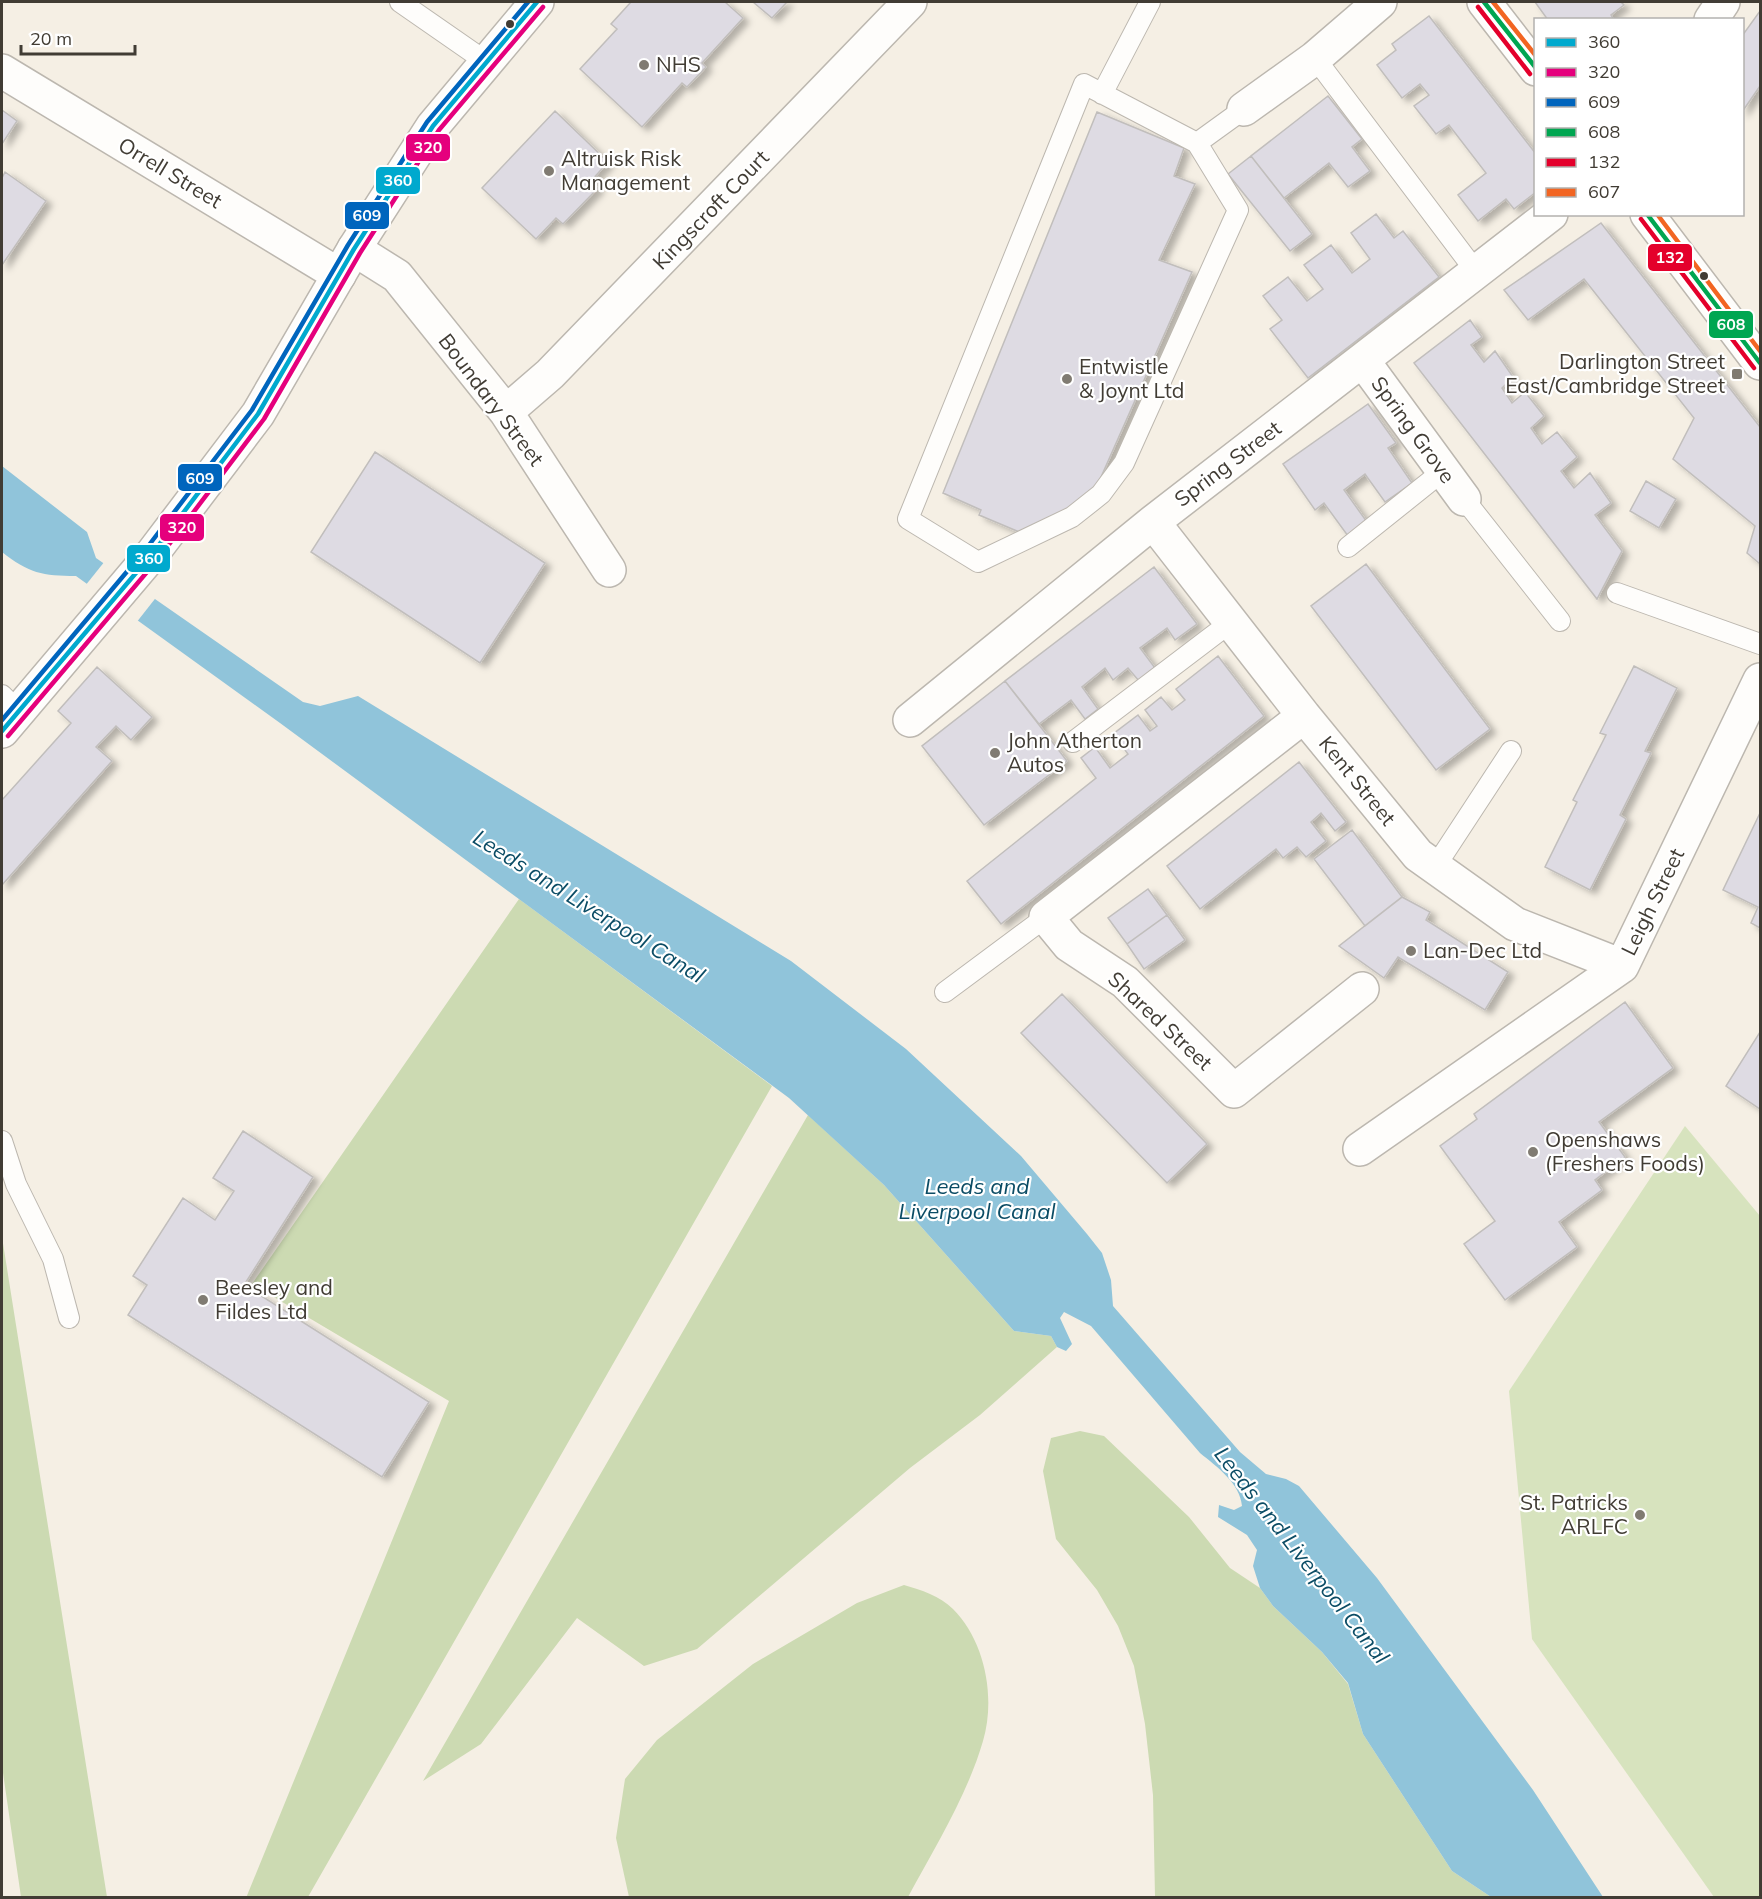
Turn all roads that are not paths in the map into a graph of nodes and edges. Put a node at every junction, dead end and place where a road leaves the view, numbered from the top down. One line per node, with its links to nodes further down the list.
1 (400, 2): 10 (lane)
2 (537, 2): 10 (main road)
3 (910, 2): 22 (main road, Kingscroft Court)
4 (1150, 2): 13 (lane)
5 (1380, 2): 9 (main road)
6 (1484, 2): 11 (main road)
7 (1723, 2): 8 (main road)
8 (1712, 18)
9 (1315, 58): 14 (main road); 19 (lane)
10 (485, 61): 18 (main road)
11 (1534, 66)
12 (2, 71): 18 (main road, Orrell Street)
13 (1102, 94): 15 (lane); 15 (lane)
14 (1244, 109): 15 (lane)
15 (1197, 143)
16 (1548, 216): 19 (main road, Spring Street)
17 (1649, 216): 21 (main road)
18 (346, 262): 22 (main road, Boundary Street); 33 (main road)
19 (1477, 273): 20 (main road, Spring Street)
20 (1363, 361): 23 (main road, Spring Grove); 25 (main road, Spring Street)
21 (1761, 363)
22 (506, 412): 27 (main road, Boundary Street)
23 (1443, 471): 24 (main road, Spring Grove); 26 (lane)
24 (1464, 499): 29 (lane)
25 (1153, 522): 30 (main road, Kent Street); 35 (main road, Spring Street)
26 (1348, 547)
27 (609, 570)
28 (1617, 593): 31 (lane)
29 (1560, 621)
30 (1231, 622): 34 (main road, Kent Street); 36 (lane)
31 (1761, 644)
32 (1761, 680): 40 (main road, Leigh Street)
33 (7, 713)
34 (1304, 716): 38 (main road, Kent Street); 39 (main road)
35 (910, 720)
36 (1073, 742)
37 (1511, 752): 38 (lane)
38 (1435, 867): 40 (main road, Kent Street)
39 (1046, 917): 41 (main road, Shared Street); 42 (lane)
40 (1622, 966): 44 (main road, Leigh Street)
41 (1362, 989)
42 (945, 992)
43 (2, 1142): 45 (lane)
44 (1360, 1149)
45 (69, 1318)

